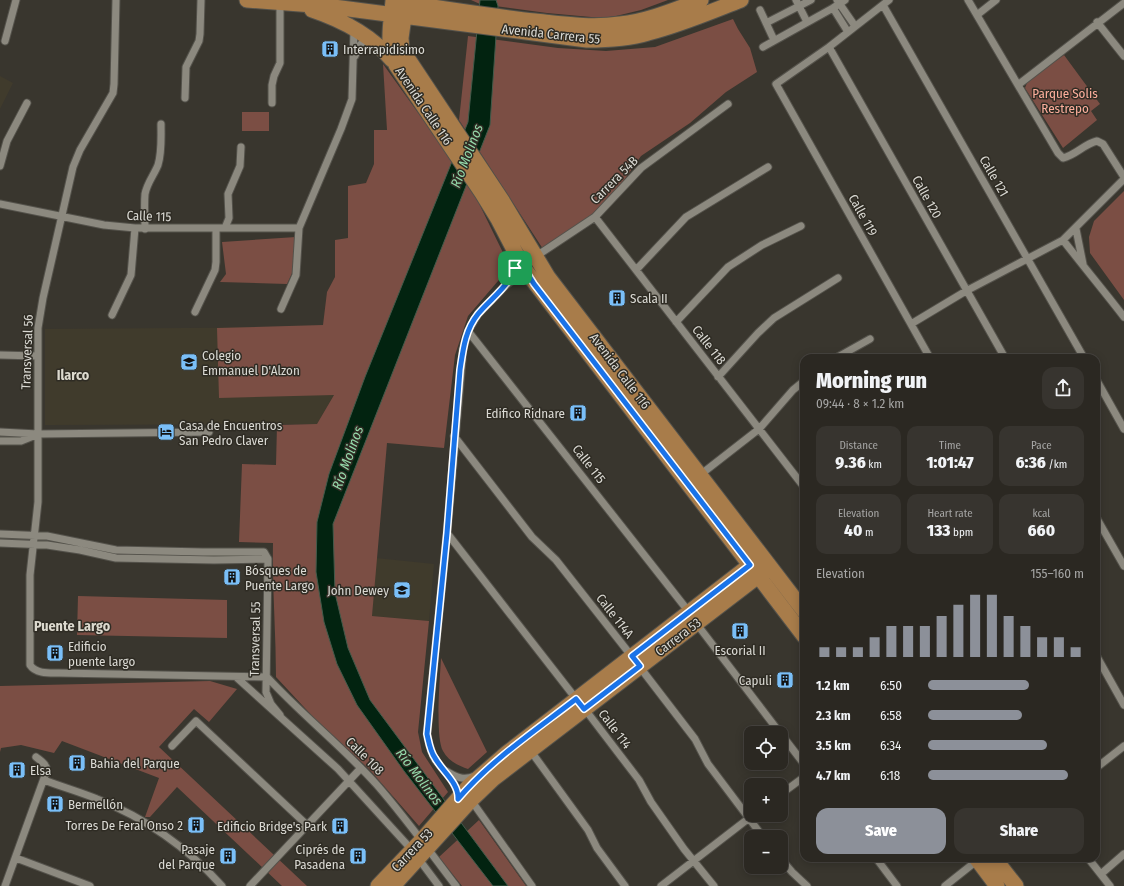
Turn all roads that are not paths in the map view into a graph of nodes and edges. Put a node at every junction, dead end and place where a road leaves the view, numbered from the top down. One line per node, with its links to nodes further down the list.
1 (16, 0): 28 (street)
2 (116, 0): 50 (street, Transversal 56)
3 (201, 0): 35 (street)
4 (247, 0): 11 (main road)
5 (701, 0): 22 (main road, Avenida Carrera 55)
6 (740, 0): 22 (main road, Avenida Carrera 55)
7 (811, 0): 13 (street)
8 (889, 0): 15 (street)
9 (968, 0): 18 (street)
10 (996, 0): 18 (street)
11 (280, 2): 16 (main road); 24 (main road); 37 (street)
12 (1124, 2): 20 (street)
13 (797, 3): 19 (street); 21 (street)
14 (839, 3): 19 (street); 23 (street); 25 (street)
15 (883, 5): 23 (street); 61 (street, Calle 121)
16 (396, 7): 22 (main road, Avenida Carrera 55); 33 (main road, Avenida Calle 116); 42 (main road, Avenida Calle 116)
17 (760, 10): 21 (street)
18 (977, 15): 34 (street)
19 (807, 22): 27 (street)
20 (1097, 22): 31 (street); 34 (street)
21 (766, 23): 27 (street)
22 (503, 24)
23 (855, 26): 25 (street)
24 (354, 29): 26 (main road); 32 (street)
25 (848, 32): 30 (street)
26 (368, 37): 32 (street); 33 (main road)
27 (774, 40): 29 (street)
28 (5, 41)
29 (763, 46)
30 (828, 47): 67 (street, Calle 120); 73 (street, Calle 119)
31 (1124, 56)
32 (353, 60): 55 (street)
33 (396, 65): 42 (main road, Avenida Calle 116)
34 (1018, 84): 47 (street)
35 (185, 98)
36 (26, 103): 41 (street)
37 (272, 104)
38 (728, 104): 49 (street, Carrera 54B)
39 (161, 124): 56 (street)
40 (0, 138): 41 (street)
41 (7, 141): 44 (street)
42 (456, 144): 46 (main road, Avenida Calle 116)
43 (241, 147): 54 (street)
44 (0, 166)
45 (768, 167): 63 (street)
46 (475, 172): 59 (main road, Avenida Calle 116); 60 (main road, Avenida Calle 116)
47 (1124, 178): 57 (street)
48 (0, 204): 50 (street, Calle 115)
49 (595, 216): 60 (street, Carrera 54B); 63 (street, Calle 118)
50 (61, 217): 52 (street, Calle 115); 81 (street, Transversal 56)
51 (801, 226): 72 (street)
52 (135, 228): 56 (street, Calle 115); 70 (street)
53 (216, 228): 54 (street, Calle 115); 56 (street, Calle 115); 69 (street)
54 (226, 228): 55 (street, Calle 115)
55 (300, 228): 68 (street)
56 (145, 229)
57 (1076, 229): 58 (street); 62 (street)
58 (1063, 240): 61 (street); 62 (street)
59 (517, 257): 64 (main road, Avenida Calle 116); 66 (street)
60 (535, 257): 92 (main road, Avenida Calle 116)
61 (1027, 258): 67 (street); 79 (street, Calle 121)
62 (1083, 264): 71 (street)
63 (636, 270): 72 (street, Calle 118)
64 (528, 275): 66 (street); 105 (main road, Avenida Calle 116)
65 (838, 278): 82 (street)
66 (506, 285): 74 (street)
67 (966, 291): 73 (street); 78 (street, Calle 120)
68 (281, 309)
69 (195, 312)
70 (112, 315)
71 (1124, 317)
72 (676, 322): 82 (street, Calle 118)
73 (911, 324): 77 (street, Calle 119)
74 (468, 331): 90 (street); 107 (street, Calle 115)
75 (870, 338): 76 (street)
76 (843, 354)
77 (928, 354)
78 (1003, 354)
79 (1082, 354)
80 (0, 356): 81 (street)
81 (37, 356): 89 (street, Transversal 56)
82 (718, 376): 85 (street, Calle 118)
83 (800, 384): 85 (street)
84 (1100, 387): 86 (street)
85 (759, 429): 92 (street); 93 (street, Calle 118)
86 (1124, 429)
87 (0, 432): 89 (street)
88 (209, 432): 89 (street)
89 (38, 434): 91 (street); 97 (street, Transversal 56)
90 (454, 436): 95 (street); 109 (street, Calle 114A)
91 (0, 441)
92 (700, 475): 103 (main road, Avenida Calle 116)
93 (800, 481)
94 (1100, 524): 104 (street)
95 (447, 533): 113 (street, Calle 114); 125 (street)
96 (0, 534): 97 (street)
97 (35, 535): 99 (street, Transversal 56); 100 (street)
98 (0, 543): 99 (street)
99 (34, 544): 101 (street); 111 (street, Transversal 56)
100 (116, 550): 101 (street); 102 (street)
101 (116, 558): 102 (street)
102 (268, 559): 112 (street, Transversal 55)
103 (766, 561): 105 (main road, Carrera 53); 106 (main road, Avenida Calle 116)
104 (1124, 566)
105 (754, 571): 107 (main road, Carrera 53); 108 (main road, Avenida Calle 116)
106 (800, 606)
107 (692, 618): 109 (main road, Carrera 53); 116 (street, Calle 115)
108 (800, 631)
109 (636, 661): 113 (main road, Carrera 53); 132 (street, Calle 114A)
110 (1100, 662): 114 (street)
111 (236, 677): 112 (street); 115 (street, Calle 108)
112 (267, 677): 115 (street, Transversal 55); 124 (street, Calle 108)
113 (580, 704): 120 (main road, Carrera 53); 126 (main road, Carrera 53); 138 (street, Calle 114)
114 (1124, 705)
115 (280, 715): 128 (street, Calle 108)
116 (775, 726)
117 (788, 743): 122 (street, Calle 115)
118 (172, 746): 134 (street)
119 (1124, 746): 123 (street)
120 (530, 750): 131 (main road, Carrera 53); 155 (street)
121 (36, 757): 127 (street)
122 (800, 759)
123 (1100, 765)
124 (361, 768): 128 (street); 135 (street, Calle 108)
125 (442, 768): 126 (street); 131 (street)
126 (485, 771): 131 (main road, Carrera 53)
127 (44, 780): 137 (street); 148 (street)
128 (349, 780): 134 (street); 135 (street, Calle 108)
129 (800, 780): 130 (street)
130 (788, 789)
131 (461, 803): 135 (main road, Carrera 53); 154 (street)
132 (744, 809)
133 (744, 822): 138 (street)
134 (307, 825): 149 (street)
135 (420, 850): 150 (main road, Carrera 53); 151 (main road, Carrera 53); 152 (street, Calle 108); 153 (street, Calle 108)
136 (1124, 854): 145 (street)
137 (16, 858): 146 (street); 147 (street)
138 (693, 860): 156 (street); 157 (street, Calle 114)
139 (879, 862): 159 (street)
140 (974, 862): 160 (street)
141 (980, 862): 161 (main road)
142 (997, 862): 162 (main road)
143 (1091, 862): 145 (street)
144 (788, 867): 158 (street)
145 (1101, 874): 163 (street)
146 (5, 886)
147 (90, 886)
148 (222, 886)
149 (250, 886)
150 (378, 886)
151 (393, 886)
152 (439, 886)
153 (456, 886)
154 (532, 886)
155 (625, 886)
156 (661, 886)
157 (714, 886)
158 (807, 886)
159 (898, 886)
160 (945, 886)
161 (997, 886)
162 (1016, 886)
163 (1110, 886)

